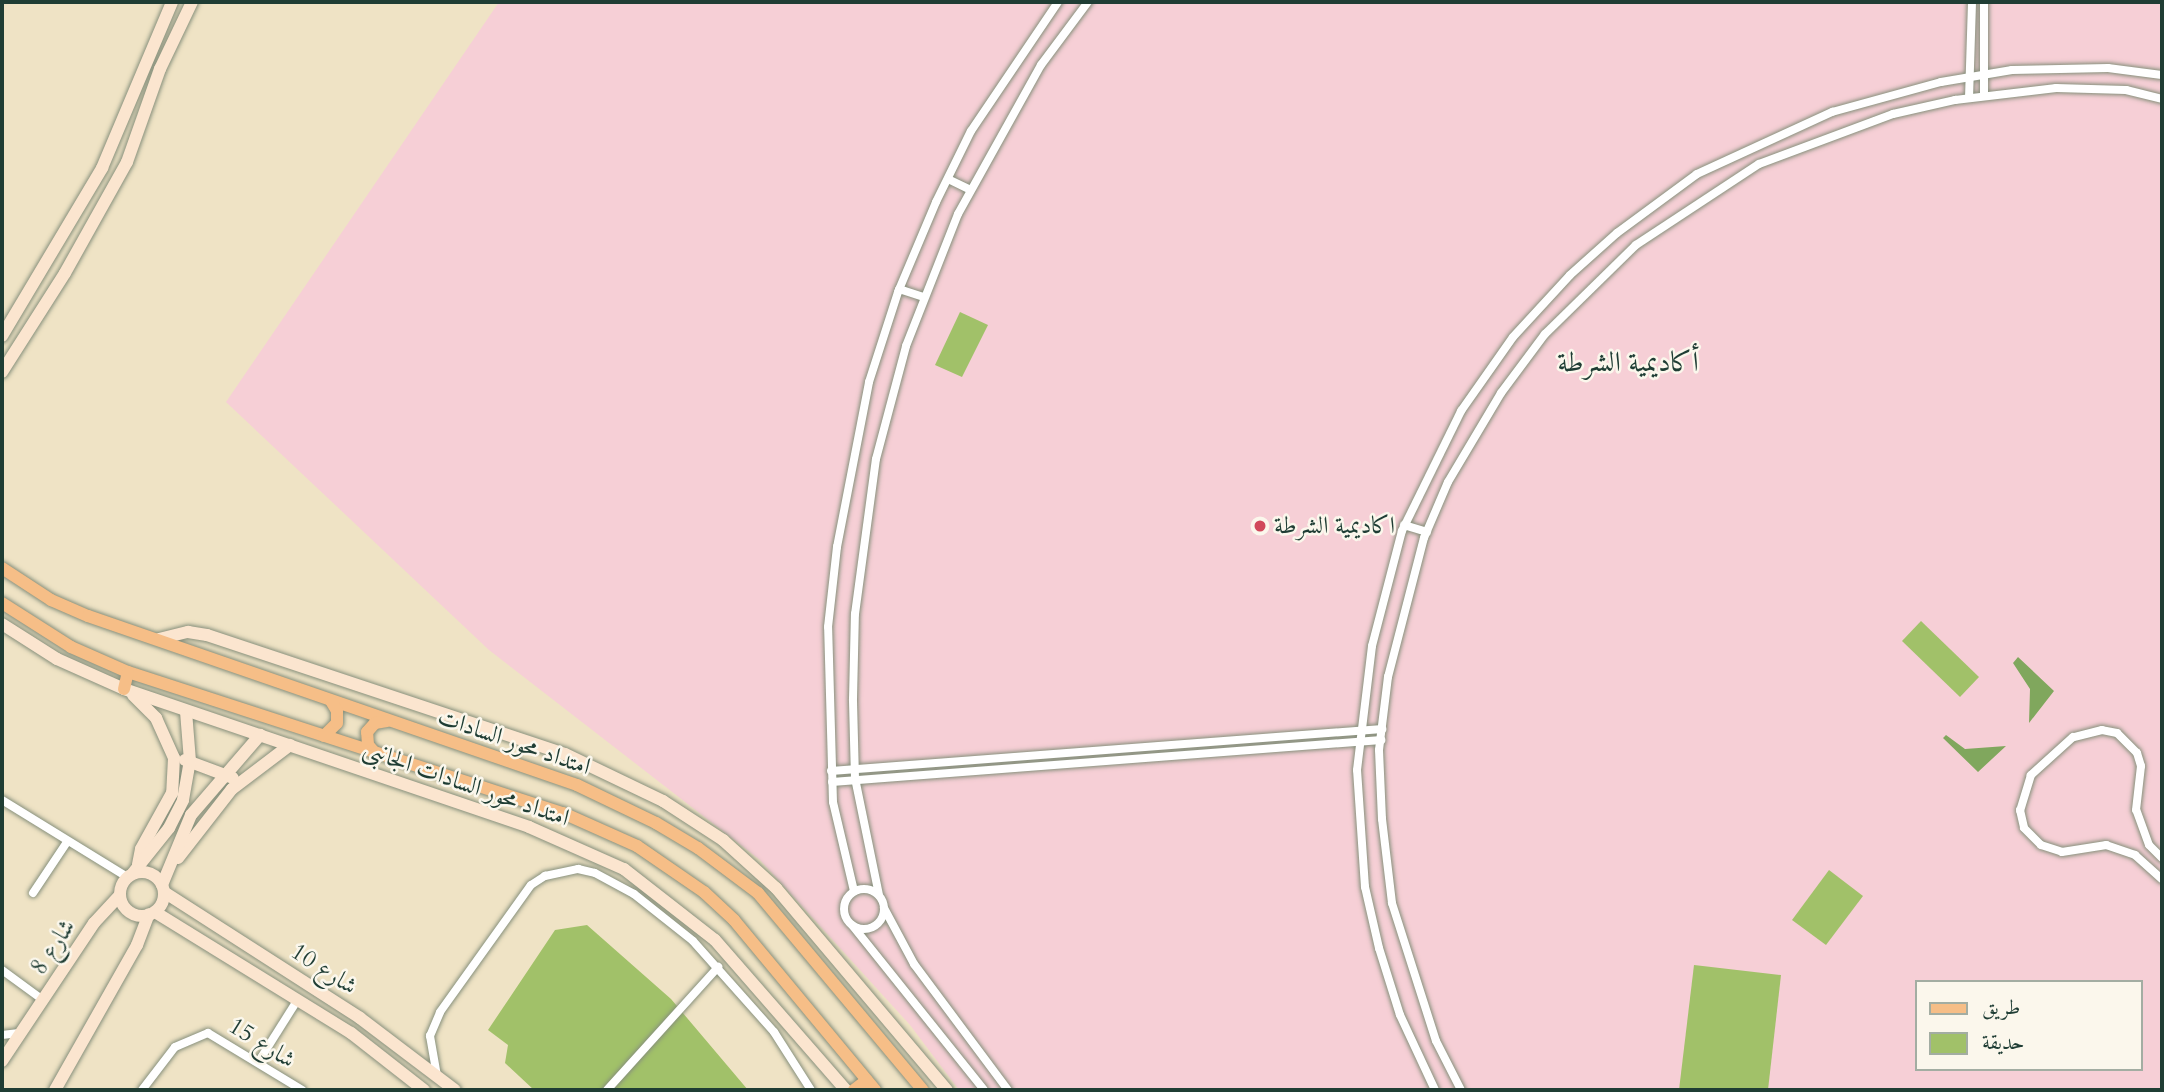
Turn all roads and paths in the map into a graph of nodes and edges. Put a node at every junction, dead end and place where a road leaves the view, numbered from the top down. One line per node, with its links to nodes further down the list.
1 (173, 2): 17 (street)
2 (192, 2): 18 (street)
3 (1058, 2): 13 (street)
4 (1088, 2): 14 (street)
5 (1972, 2): 9 (street)
6 (1984, 2): 7 (street)
7 (1984, 75): 8 (street); 9 (street); 10 (street)
8 (2162, 75)
9 (1970, 77): 11 (street); 19 (street)
10 (1984, 96): 11 (street); 12 (street)
11 (1969, 98): 20 (street)
12 (2162, 99)
13 (948, 179): 14 (street); 15 (street)
14 (971, 190): 16 (street)
15 (899, 289): 16 (street); 41 (street)
16 (923, 297): 40 (street)
17 (2, 336)
18 (2, 372)
19 (1405, 525): 20 (street); 31 (street)
20 (1427, 532): 30 (street)
21 (2, 568): 24 (main road, امتداد محور السادات)
22 (2, 603): 25 (main road)
23 (2, 624): 26 (street, امتداد محور السادات الجانبى)
24 (159, 639): 27 (main road, امتداد محور السادات); 80 (street)
25 (128, 671): 26 (main road); 33 (main road)
26 (124, 689): 28 (street, امتداد محور السادات الجانبى); 38 (street)
27 (331, 701): 29 (main road, امتداد محور السادات); 33 (main road)
28 (186, 711): 32 (street, امتداد محور السادات الجانبى); 39 (street)
29 (388, 721): 37 (main road); 79 (main road, امتداد محور السادات)
30 (1382, 729): 31 (street); 34 (street)
31 (1361, 731): 35 (street); 40 (street)
32 (260, 735): 36 (street, امتداد محور السادات الجانبى); 42 (street)
33 (324, 736): 37 (main road)
34 (1381, 740): 35 (street); 84 (street)
35 (1360, 742): 43 (street); 83 (street)
36 (290, 745): 44 (street); 77 (street, امتداد محور السادات الجانبى)
37 (376, 754): 69 (main road)
38 (174, 758): 39 (street); 50 (street)
39 (190, 761): 42 (street); 50 (street)
40 (855, 768): 41 (street); 43 (street)
41 (831, 771): 45 (street)
42 (227, 774): 44 (street); 49 (street)
43 (855, 778): 45 (street); 55 (street)
44 (240, 782): 49 (street)
45 (832, 782): 53 (street)
46 (2, 800): 47 (street)
47 (67, 842): 50 (street); 54 (street)
48 (2162, 859): 51 (street)
49 (173, 864): 52 (street)
50 (133, 871): 52 (street); 56 (street)
51 (2162, 880)
52 (163, 888): 58 (street); 68 (street, شارع 10)
53 (854, 891): 55 (street); 59 (street)
54 (33, 893)
55 (879, 895): 57 (street)
56 (119, 896): 58 (street); 63 (street, شارع 8)
57 (884, 908): 59 (street); 82 (street)
58 (152, 913): 62 (street, شارع 10); 70 (street)
59 (852, 925): 81 (street)
60 (718, 967): 68 (street); 75 (street); 76 (street)
61 (2, 970): 63 (street)
62 (298, 999): 67 (street); 73 (street, شارع 10)
63 (43, 1000): 64 (street, شارع 8)
64 (19, 1033): 65 (street); 66 (street, شارع 8)
65 (2, 1035)
66 (2, 1060)
67 (259, 1061): 71 (street, شارع 15); 72 (street, شارع 15)
68 (438, 1076): 74 (street, شارع 10)
69 (871, 1085): 78 (main road)
70 (55, 1090)
71 (142, 1090)
72 (302, 1090)
73 (424, 1090)
74 (455, 1090)
75 (607, 1090)
76 (811, 1090)
77 (846, 1090)
78 (854, 1090)
79 (923, 1090)
80 (947, 1090)
81 (984, 1090)
82 (1008, 1090)
83 (1435, 1090)
84 (1461, 1090)

